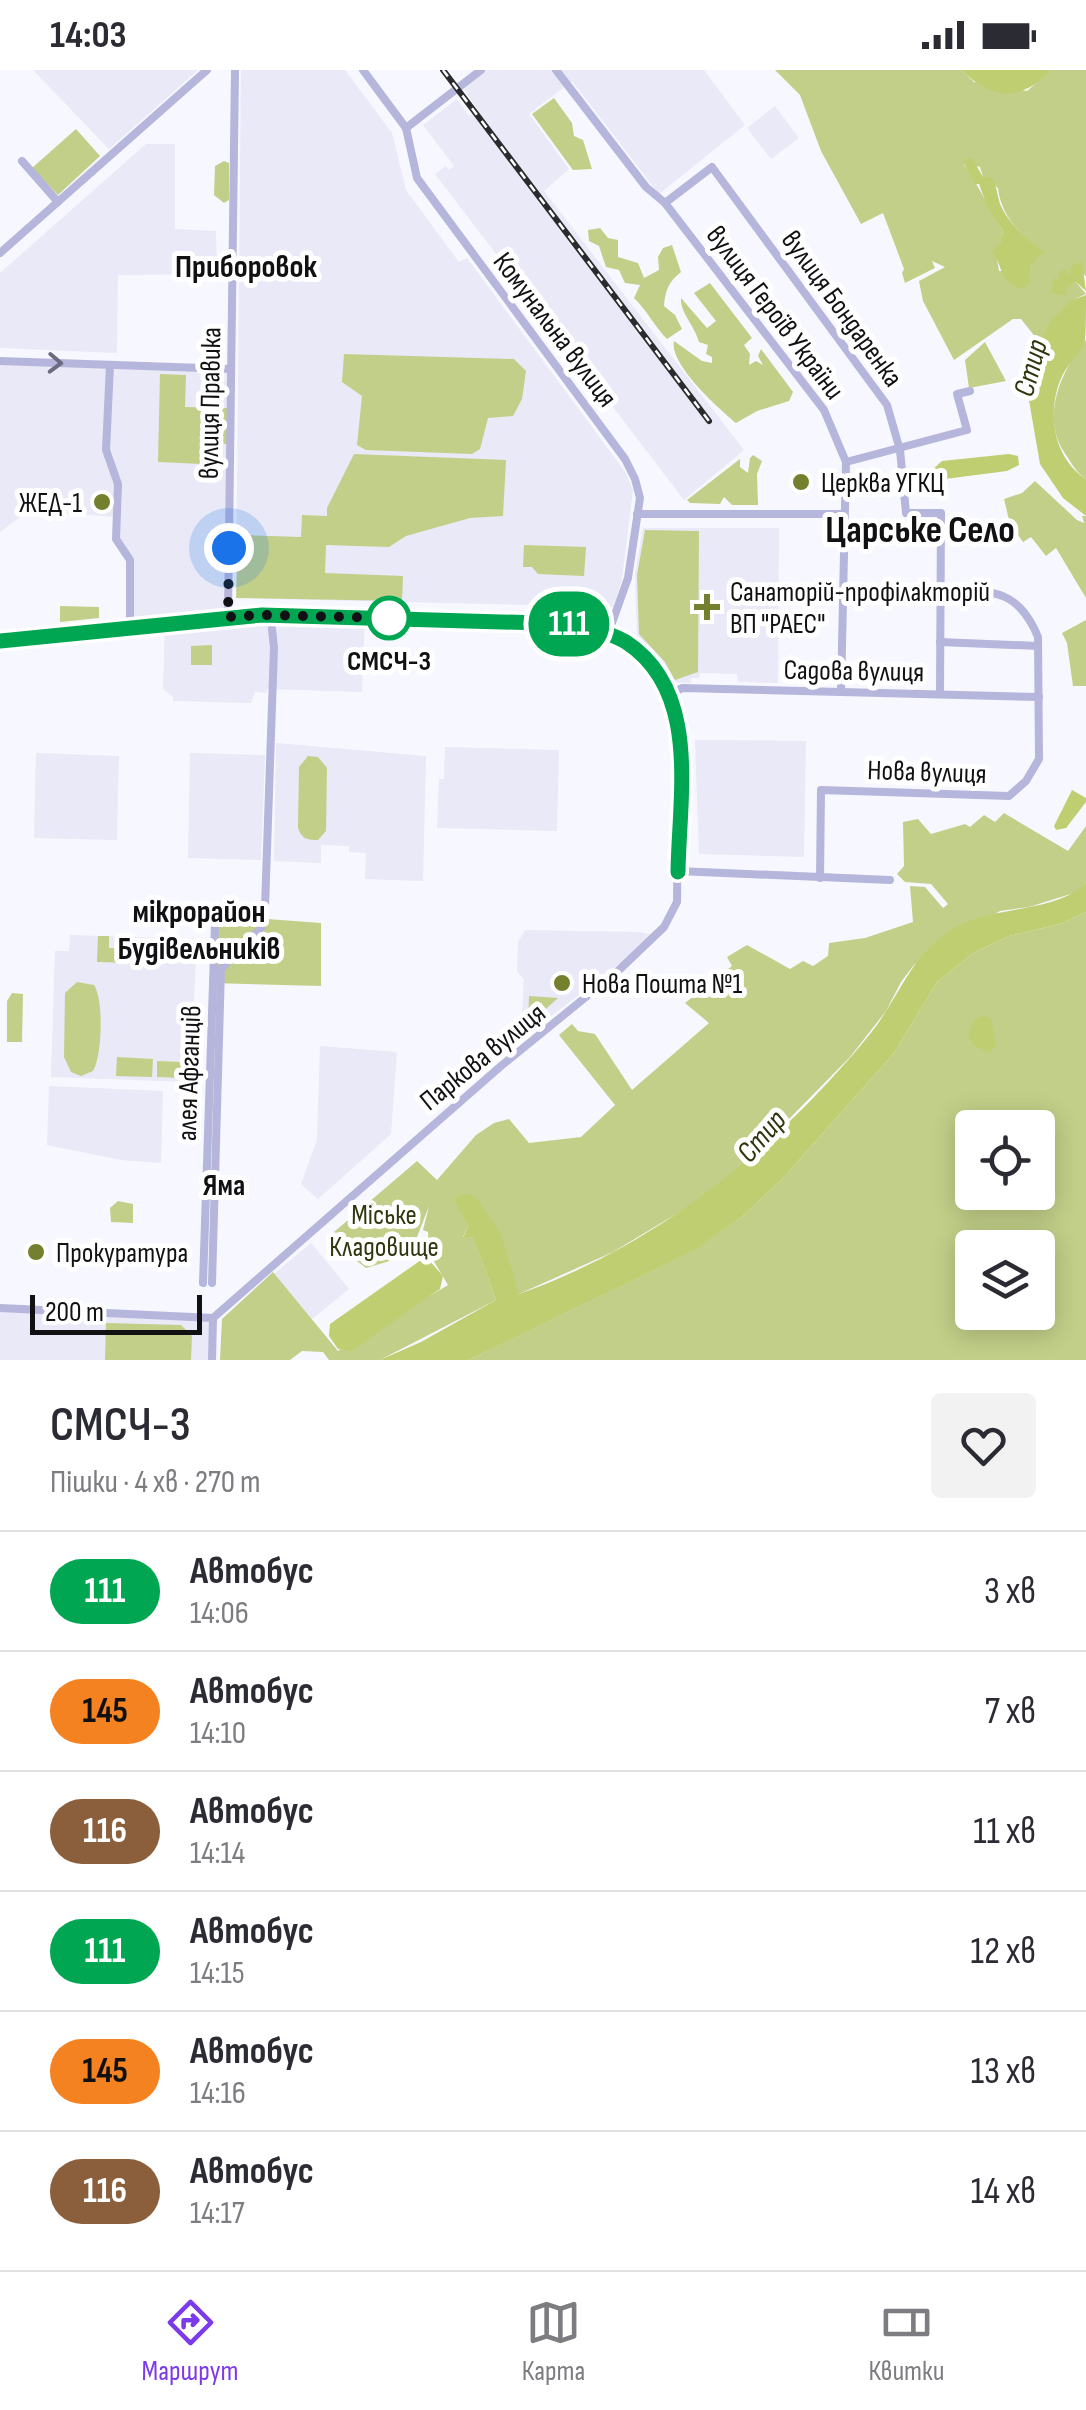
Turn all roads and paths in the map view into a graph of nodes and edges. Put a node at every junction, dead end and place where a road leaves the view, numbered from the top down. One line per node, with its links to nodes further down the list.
1 (208, 70): 8 (street)
2 (235, 70): 13 (street, вулиця Правика)
3 (363, 70): 6 (street, Комунальна вулиця)
4 (481, 70): 6 (street)
5 (556, 70): 9 (street, вулиця Героїв України)
6 (406, 128): 17 (street, Комунальна вулиця)
7 (22, 161): 8 (street)
8 (58, 202): 10 (street)
9 (665, 203): 15 (street, вулиця Бондаренка); 16 (street, вулиця Героїв України)
10 (0, 254)
11 (0, 361): 12 (street, one-way to 12)
12 (110, 366): 13 (street); 21 (street)
13 (232, 369): 20 (street, вулиця Правика)
14 (970, 391): 15 (street)
15 (900, 450): 16 (street); 19 (street, вулиця Бондаренка)
16 (846, 462): 18 (street, вулиця Героїв України)
17 (637, 514): 18 (street); 22 (street, Комунальна вулиця)
18 (844, 514): 26 (street, вулиця Героїв України)
19 (941, 591): 24 (street, вулиця Бондаренка); 25 (street)
20 (228, 617): 21 (street); 22 (street)
21 (130, 628): 23 (street)
22 (608, 634): 28 (street)
23 (0, 641)
24 (940, 642): 25 (street); 27 (street, вулиця Бондаренка)
25 (1038, 646): 29 (street, Нова вулиця)
26 (841, 692): 27 (street, Садова вулиця); 28 (street, Садова вулиця)
27 (940, 694): 29 (street, Садова вулиця)
28 (670, 695): 30 (street, Паркова вулиця)
29 (1038, 696): 31 (street, Нова вулиця)
30 (678, 872): 31 (street); 36 (street, Паркова вулиця)
31 (820, 878): 32 (street)
32 (890, 880)
33 (262, 916): 33 (street); 34 (street, алея Афганців)
34 (216, 924)
35 (0, 1308): 36 (street)
36 (213, 1318): 37 (street)
37 (212, 1360)

